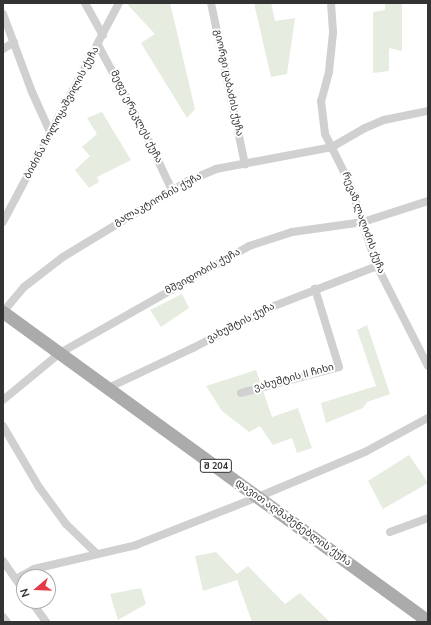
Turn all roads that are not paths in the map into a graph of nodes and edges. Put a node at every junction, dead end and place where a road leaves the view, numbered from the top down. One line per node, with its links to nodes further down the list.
1 (85, 3): 6 (street)
2 (119, 3): 6 (street, ბიძინა ჩოლოყაშვილის ქუჩა)
3 (212, 3): 13 (street, გიორგი ცაბაძის ქუჩა)
4 (331, 3): 12 (street, რევაზ ლაღიძის ქუჩა)
5 (3, 14): 7 (street)
6 (103, 35): 8 (street, ბიძინა ჩოლოყაშვილის ქუჩა)
7 (14, 42): 9 (street); 11 (street)
8 (98, 45): 11 (street, ბიძინა ჩოლოყაშვილის ქუჩა); 14 (street, მეფე ერეკლეს ქუჩა)
9 (3, 49)
10 (428, 111): 12 (street, გალაკტიონის ქუჩა)
11 (51, 134): 16 (street, ბიძინა ჩოლოყაშვილის ქუჩა)
12 (332, 147): 13 (street, გალაკტიონის ქუჩა); 17 (street, რევაზ ლაღიძის ქუჩა)
13 (245, 164): 14 (street, გალაკტიონის ქუჩა)
14 (172, 190): 20 (street, გალაკტიონის ქუჩა)
15 (428, 201): 17 (street, მშვიდობის ქუჩა)
16 (3, 222)
17 (363, 222): 18 (street, რევაზ ლაღიძის ქუჩა); 21 (street, მშვიდობის ქუჩა)
18 (377, 266): 19 (street, ვახუშტის ქუჩა); 22 (street, რევაზ ლაღიძის ქუჩა)
19 (315, 289): 23 (street, ვახუშტის ქუჩა); 24 (street, ვახუშტის II ჩიხი)
20 (3, 312): 21 (main road, დავით აღმაშენებლის ქუჩა / შ 204)
21 (60, 353): 23 (main road, დავით აღმაშენებლის ქუჩა / შ 204); 25 (street, მშვიდობის ქუჩა)
22 (428, 366)
23 (108, 388): 28 (main road, დავით აღმაშენებლის ქუჩა / შ 204)
24 (241, 393)
25 (3, 400)
26 (428, 418): 28 (street)
27 (3, 426): 31 (street)
28 (258, 497): 31 (street); 36 (main road, დავით აღმაშენებლის ქუჩა / შ 204)
29 (428, 518): 30 (street)
30 (390, 532)
31 (97, 554): 33 (street)
32 (3, 561): 34 (street)
33 (34, 569)
34 (16, 580)
35 (37, 609): 39 (street)
36 (426, 616)
37 (3, 617): 38 (street)
38 (6, 622)
39 (46, 622)

